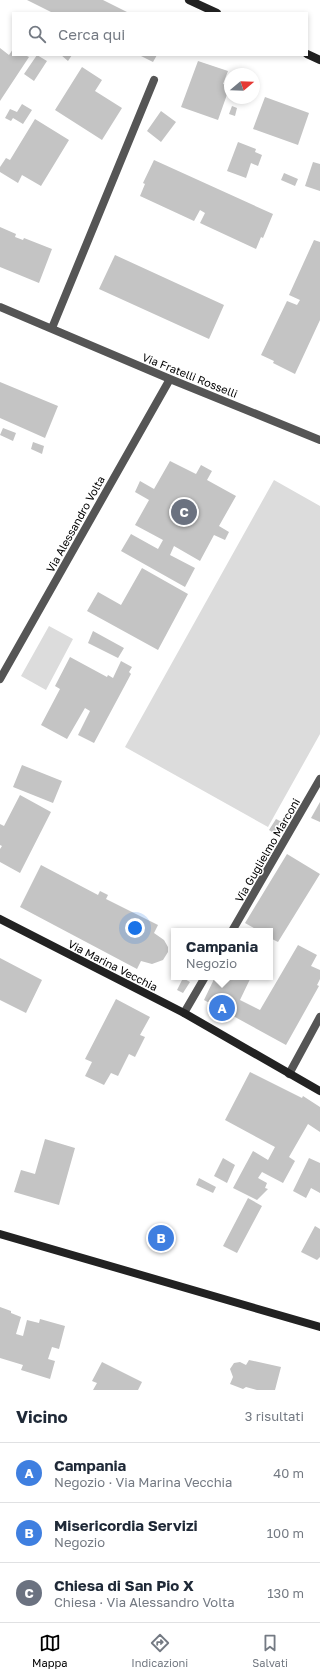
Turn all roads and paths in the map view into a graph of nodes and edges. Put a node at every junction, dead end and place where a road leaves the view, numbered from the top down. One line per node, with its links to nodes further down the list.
1 (189, 0): 2 (main road)
2 (215, 12)
3 (308, 54): 4 (main road)
4 (320, 60)
5 (154, 80): 7 (street)
6 (0, 307): 7 (street, Via Fratelli Rosselli)
7 (52, 328): 8 (street, Via Fratelli Rosselli)
8 (170, 380): 9 (street, Via Fratelli Rosselli); 10 (street, Via Alessandro Volta)
9 (320, 440)
10 (0, 679)
11 (320, 779): 13 (street, Via Guglielmo Marconi)
12 (0, 919): 15 (main road, Via Marina Vecchia)
13 (234, 928)
14 (203, 980): 15 (street)
15 (184, 1014): 17 (main road, Via Marina Vecchia)
16 (320, 1016): 17 (street)
17 (290, 1074): 18 (main road, Via Marina Vecchia)
18 (320, 1091)
19 (0, 1234): 20 (main road)
20 (320, 1327)

